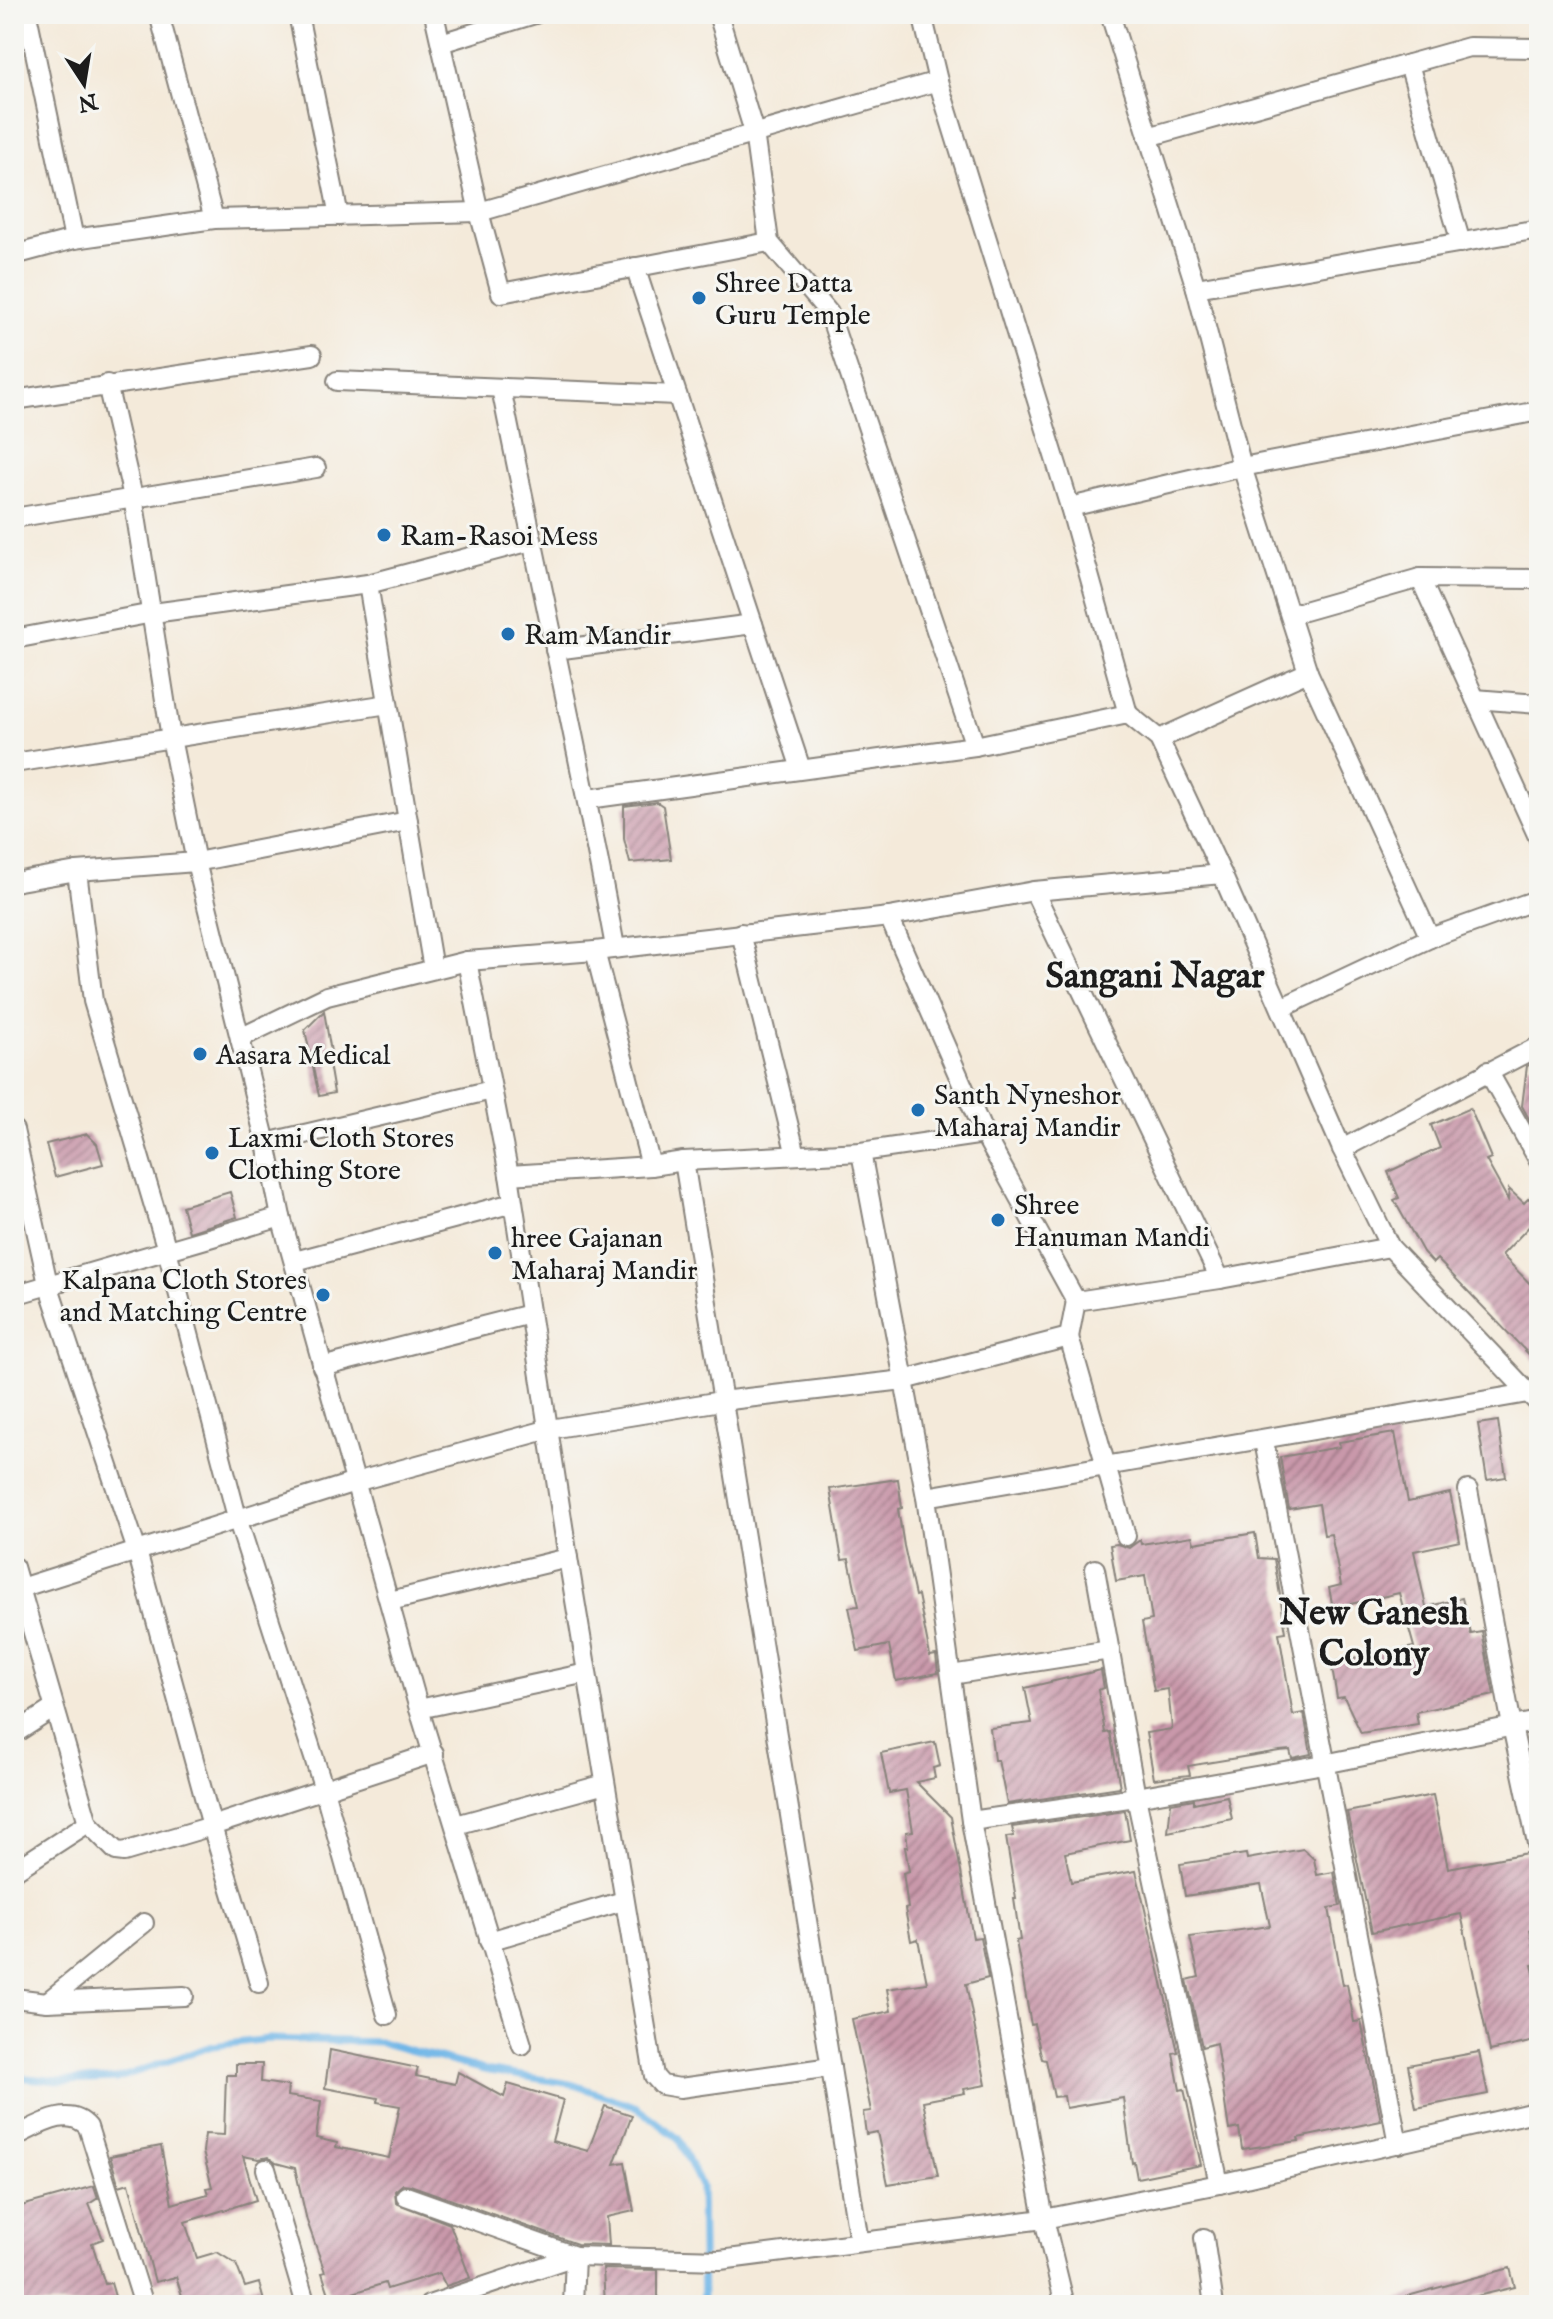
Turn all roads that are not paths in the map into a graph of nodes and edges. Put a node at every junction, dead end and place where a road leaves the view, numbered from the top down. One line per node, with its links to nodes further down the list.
1 (27, 14): 19 (street)
2 (159, 14): 17 (street)
3 (298, 14): 16 (street)
4 (434, 14): 9 (street)
5 (535, 14): 9 (street)
6 (718, 14): 13 (street)
7 (922, 14): 12 (street)
8 (1110, 14): 14 (street)
9 (441, 43): 15 (street)
10 (1539, 48): 11 (street)
11 (1409, 64): 14 (street); 21 (street)
12 (938, 81): 13 (street); 35 (street)
13 (754, 132): 15 (street); 20 (street)
14 (1148, 137): 24 (street)
15 (479, 212): 16 (street); 23 (street)
16 (339, 216): 17 (street)
17 (214, 219): 19 (street)
18 (1539, 229): 21 (street)
19 (74, 239): 22 (street)
20 (769, 242): 23 (street); 53 (street)
21 (1461, 243): 24 (street)
22 (14, 255)
23 (635, 267): 29 (street)
24 (1196, 288): 32 (street)
25 (312, 355): 27 (street)
26 (337, 381): 28 (street)
27 (107, 384): 30 (street); 34 (street)
28 (501, 388): 29 (street); 37 (street)
29 (677, 395): 43 (street)
30 (14, 400)
31 (1539, 411): 32 (street)
32 (1242, 467): 35 (street); 42 (street)
33 (316, 468): 34 (street)
34 (133, 497): 36 (street); 41 (street)
35 (1070, 507): 50 (street)
36 (14, 518)
37 (531, 541): 40 (street); 45 (street)
38 (1420, 578): 39 (street); 42 (street); 47 (street)
39 (1539, 579)
40 (368, 584): 41 (street); 48 (street)
41 (153, 613): 44 (street); 51 (street)
42 (1290, 615): 46 (street)
43 (753, 624): 45 (street); 55 (street)
44 (14, 639)
45 (555, 650): 56 (street)
46 (1308, 672): 52 (street); 67 (street)
47 (1475, 699): 49 (street); 58 (street)
48 (388, 704): 51 (street); 57 (street)
49 (1539, 704)
50 (1128, 714): 52 (street); 53 (street)
51 (171, 738): 54 (street); 59 (street)
52 (1159, 739): 61 (street)
53 (975, 746): 55 (street)
54 (14, 763)
55 (801, 769): 56 (street)
56 (588, 799): 68 (street)
57 (408, 821): 59 (street); 71 (street)
58 (1539, 839)
59 (196, 862): 60 (street); 73 (street)
60 (77, 871): 62 (street); 90 (street)
61 (1222, 874): 63 (street); 72 (street)
62 (14, 882)
63 (1034, 891): 65 (street); 92 (street)
64 (1539, 899): 67 (street)
65 (889, 917): 66 (street); 78 (street)
66 (741, 933): 68 (street); 82 (street)
67 (1430, 938): 72 (street)
68 (615, 947): 69 (street)
69 (595, 951): 70 (street); 85 (street)
70 (467, 961): 71 (street); 76 (street)
71 (433, 969): 73 (street)
72 (1281, 1008): 80 (street)
73 (240, 1038): 79 (street)
74 (1539, 1046): 75 (street)
75 (1488, 1071): 80 (street); 84 (street)
76 (492, 1090): 79 (street); 86 (street)
77 (14, 1130): 93 (street)
78 (984, 1134): 81 (street); 95 (street)
79 (266, 1143): 88 (street)
80 (1342, 1149): 89 (street)
81 (861, 1152): 82 (street); 99 (street)
82 (796, 1155): 83 (street)
83 (684, 1161): 85 (street); 101 (street)
84 (1539, 1161)
85 (651, 1166): 86 (street)
86 (509, 1175): 87 (street)
87 (513, 1203): 91 (street); 96 (street)
88 (281, 1217): 90 (street); 91 (street)
89 (1390, 1247): 92 (street); 100 (street)
90 (167, 1250): 93 (street); 108 (street)
91 (295, 1261): 98 (street)
92 (1220, 1279): 95 (street)
93 (48, 1284): 94 (street); 110 (street)
94 (14, 1295)
95 (1076, 1301): 97 (street)
96 (530, 1314): 98 (street); 102 (street)
97 (1069, 1337): 99 (street); 104 (street)
98 (322, 1367): 105 (street)
99 (904, 1380): 101 (street); 107 (street)
100 (1534, 1399): 103 (street)
101 (721, 1401): 102 (street); 144 (street)
102 (550, 1429): 105 (street); 111 (street)
103 (1264, 1441): 104 (street); 125 (street)
104 (1107, 1467): 107 (street); 109 (street)
105 (355, 1482): 108 (street); 115 (street)
106 (1468, 1490): 122 (street)
107 (926, 1497): 118 (street)
108 (238, 1521): 110 (street); 127 (street)
109 (1126, 1536)
110 (137, 1551): 114 (street); 132 (street)
111 (568, 1558): 115 (street); 117 (street)
112 (14, 1567): 114 (street)
113 (1095, 1569): 116 (street)
114 (17, 1588): 119 (street)
115 (390, 1601): 120 (street)
116 (1110, 1650): 118 (street); 128 (street)
117 (587, 1673): 120 (street); 126 (street)
118 (951, 1675): 129 (street)
119 (54, 1708): 123 (street); 130 (street)
120 (419, 1709): 124 (street)
121 (1539, 1721): 122 (street)
122 (1512, 1726): 125 (street); 133 (street)
123 (14, 1734)
124 (434, 1753): 127 (street); 131 (street)
125 (1324, 1764): 128 (street); 147 (street)
126 (605, 1784): 131 (street); 135 (street)
127 (324, 1789): 132 (street); 142 (street)
128 (1136, 1797): 129 (street); 149 (street)
129 (971, 1821): 151 (street)
130 (88, 1823): 132 (street); 134 (street)
131 (456, 1825): 137 (street)
132 (212, 1826): 138 (street)
133 (1539, 1853)
134 (14, 1871)
135 (623, 1901): 137 (street); 144 (street)
136 (144, 1923): 141 (street)
137 (489, 1941): 143 (street)
138 (259, 1983)
139 (184, 1996): 141 (street)
140 (14, 1998): 141 (street)
141 (47, 2002)
142 (387, 2015)
143 (522, 2045)
144 (831, 2067): 153 (street)
145 (1539, 2111): 147 (street)
146 (14, 2137): 155 (street)
147 (1398, 2144): 149 (street)
148 (266, 2169): 156 (street)
149 (1219, 2184): 151 (street)
150 (406, 2196): 154 (street)
151 (1044, 2219): 153 (street); 159 (street)
152 (1204, 2238): 160 (street)
153 (859, 2241): 154 (street)
154 (575, 2256): 157 (street); 158 (street)
155 (144, 2305)
156 (306, 2305)
157 (429, 2305)
158 (573, 2305)
159 (1065, 2305)
160 (1214, 2305)

